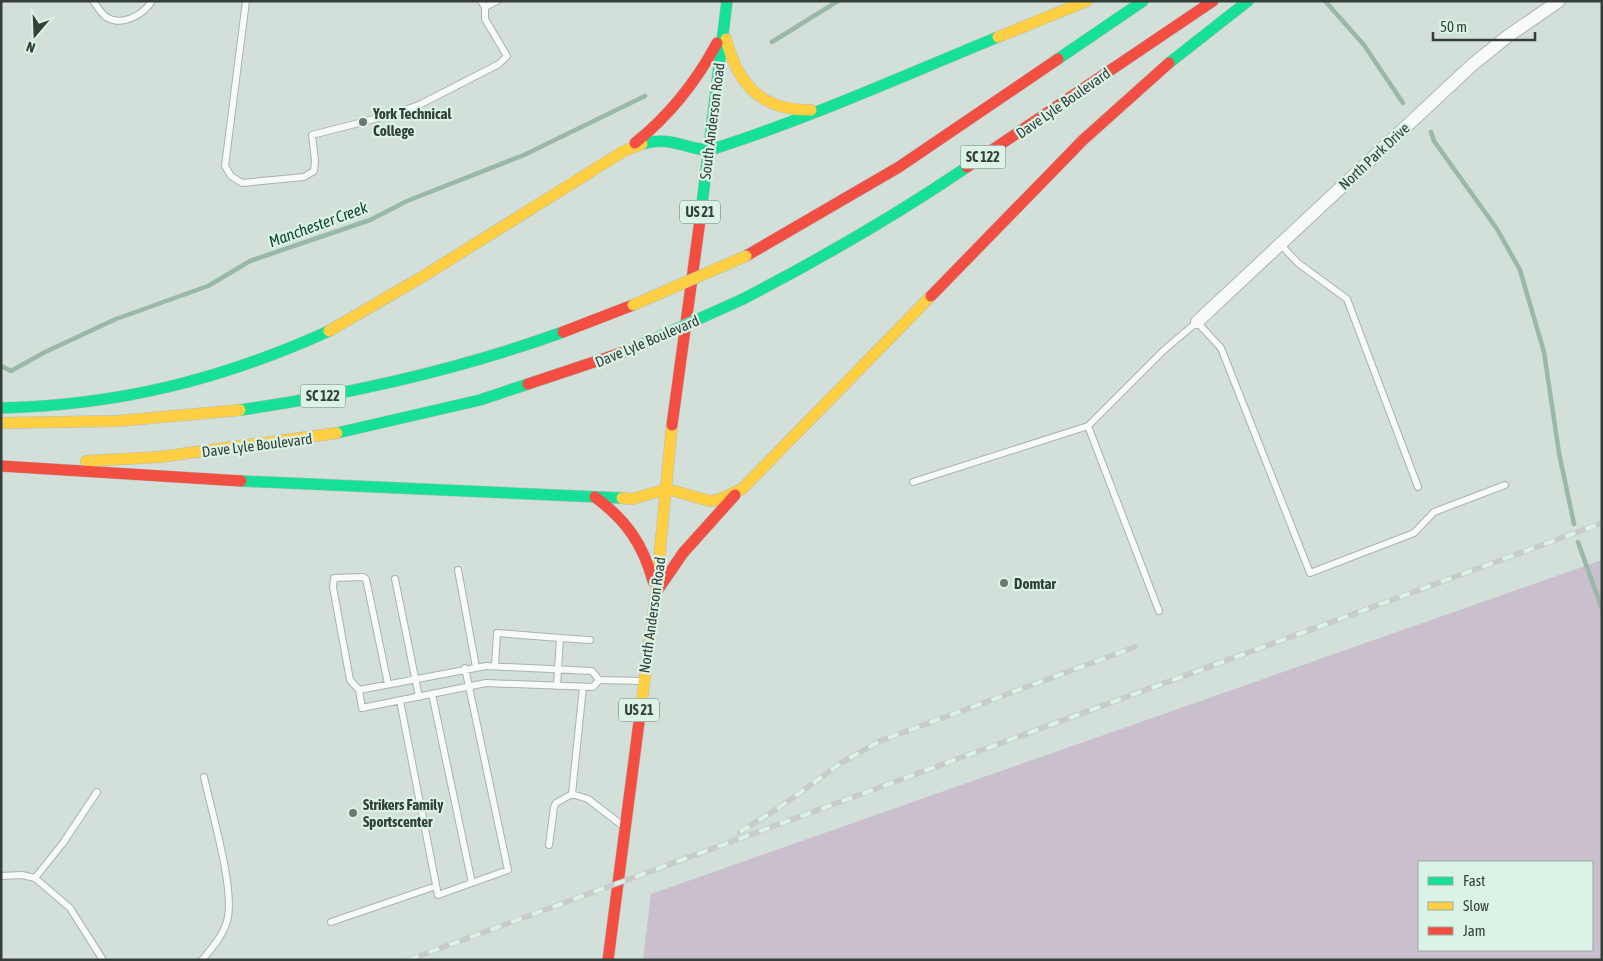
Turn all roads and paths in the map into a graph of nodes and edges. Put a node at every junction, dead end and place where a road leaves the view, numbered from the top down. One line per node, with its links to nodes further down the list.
1 (93, 1): 2 (lane)
2 (152, 1)
3 (246, 1): 11 (lane)
4 (497, 1): 11 (lane)
5 (727, 1): 12 (main road, South Anderson Road / US 21)
6 (1087, 1): 13 (main road)
7 (1143, 1): 20 (main road, SC 122, bridge)
8 (1213, 1): 22 (main road, Dave Lyle Boulevard / SC 122, bridge)
9 (1248, 1): 28 (main road)
10 (1559, 1): 16 (street, North Park Drive)
11 (483, 4)
12 (724, 30): 13 (main road); 14 (main road, South Anderson Road / US 21); 15 (main road)
13 (824, 108): 14 (main road)
14 (710, 150): 15 (main road); 17 (main road, South Anderson Road / US 21)
15 (624, 151): 19 (main road)
16 (1280, 244): 18 (street, North Park Drive); 26 (lane)
17 (687, 300): 27 (main road, North Anderson Road / US 21)
18 (1197, 322): 21 (lane); 25 (lane)
19 (1, 408)
20 (1, 423)
21 (1088, 426): 24 (lane); 33 (lane)
22 (1, 460)
23 (1, 466): 29 (main road)
24 (914, 482)
25 (1505, 485)
26 (1418, 488)
27 (666, 489): 28 (main road); 29 (main road); 32 (main road, North Anderson Road / US 21)
28 (742, 489): 32 (main road)
29 (594, 496): 32 (main road)
30 (458, 570): 37 (lane)
31 (395, 579): 40 (lane)
32 (656, 592): 42 (main road, North Anderson Road / US 21)
33 (1159, 611)
34 (560, 638): 35 (lane); 36 (lane); 39 (lane)
35 (590, 640)
36 (495, 666): 37 (lane); 39 (lane)
37 (476, 667): 38 (lane)
38 (465, 668): 40 (lane); 44 (lane)
39 (558, 670): 41 (lane); 45 (lane)
40 (415, 678): 43 (lane); 49 (lane)
41 (599, 680): 42 (lane); 46 (lane)
42 (643, 681): 54 (main road, North Anderson Road / US 21)
43 (388, 684): 47 (lane); 47 (lane)
44 (469, 686): 45 (lane); 48 (lane); 58 (lane)
45 (557, 686): 46 (lane)
46 (583, 687): 53 (lane)
47 (359, 690): 50 (lane)
48 (432, 694): 49 (lane); 58 (lane)
49 (418, 697): 50 (lane)
50 (400, 701): 59 (lane)
51 (204, 777): 62 (lane)
52 (97, 792): 57 (lane)
53 (572, 794): 54 (lane); 55 (lane)
54 (624, 828): 63 (main road, North Anderson Road / US 21)
55 (549, 845)
56 (1, 876): 57 (lane)
57 (35, 878): 61 (lane)
58 (472, 883): 59 (lane)
59 (436, 886): 60 (lane)
60 (331, 922)
61 (103, 960)
62 (202, 960)
63 (608, 960)

